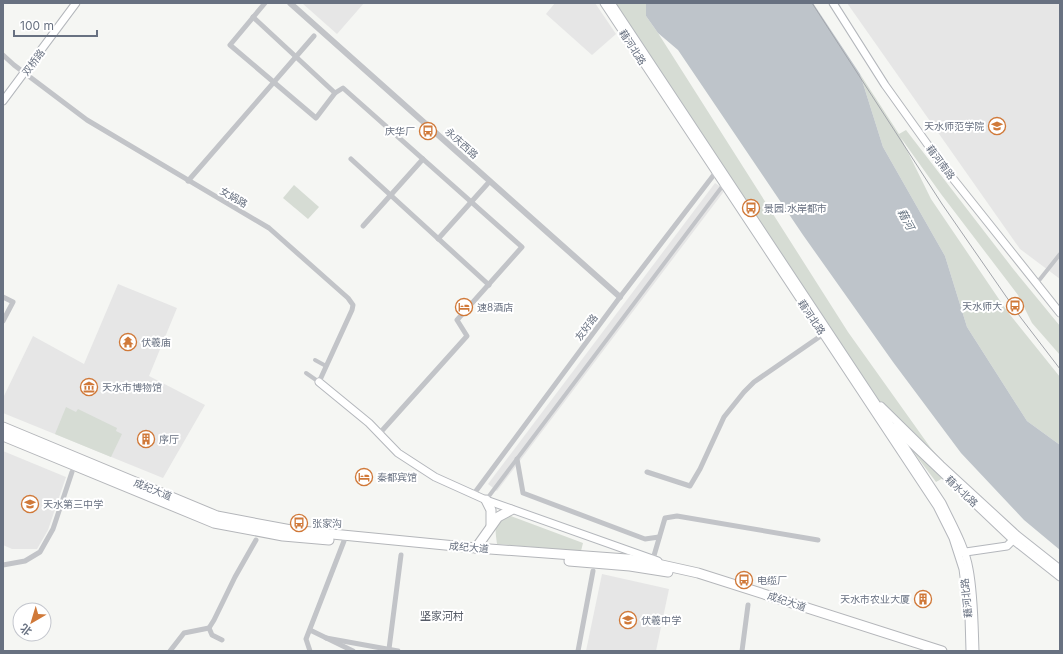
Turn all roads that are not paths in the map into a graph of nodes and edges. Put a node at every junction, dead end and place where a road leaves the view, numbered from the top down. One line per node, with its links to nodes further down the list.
1 (76, 3): 11 (main road, 双桥路)
2 (265, 3): 7 (street)
3 (290, 3): 19 (street, 永庆西路)
4 (604, 3): 17 (main road, 藉河北路)
5 (611, 3): 32 (main road, 藉河北路)
6 (833, 3): 26 (main road, 藉河南路)
7 (253, 17): 10 (street); 12 (street)
8 (314, 36): 10 (street)
9 (3, 55): 11 (street, 女娲路)
10 (295, 56): 12 (street); 13 (street)
11 (24, 73): 14 (main road, 双桥路); 18 (street, 女娲路)
12 (274, 81): 13 (street); 18 (street)
13 (335, 93): 16 (street)
14 (3, 101)
15 (351, 159): 21 (street)
16 (423, 159): 21 (street); 22 (street)
17 (716, 172): 20 (main road, 藉河北路); 29 (street, 友好路)
18 (188, 181): 34 (street, 女娲路)
19 (490, 181): 22 (street); 29 (street, 永庆西路)
20 (724, 184): 32 (main road, 藉河北路); 42 (street)
21 (390, 195): 23 (street); 24 (street)
22 (471, 202): 24 (street); 27 (street)
23 (363, 226)
24 (438, 239): 27 (street)
25 (1060, 254): 26 (street)
26 (1037, 283): 30 (main road, 藉河南路)
27 (489, 286): 40 (street)
28 (3, 297): 31 (street)
29 (620, 297): 45 (street, 友好路)
30 (1060, 312)
31 (3, 321)
32 (825, 333): 37 (main road, 藉河北路); 44 (street)
33 (315, 360): 34 (street)
34 (326, 366): 36 (street, 女娲路)
35 (306, 373): 36 (street)
36 (319, 382): 40 (main road)
37 (869, 399): 38 (main road, 藉河北路); 50 (main road, 藉水北路); 55 (main road, 藉河北路)
38 (887, 420): 50 (main road, 藉水北路); 55 (main road, 藉河北路)
39 (3, 427): 54 (highway, 成纪大道)
40 (379, 434): 45 (main road)
41 (3, 436): 53 (highway, 成纪大道)
42 (517, 459): 46 (street); 49 (street)
43 (72, 472): 58 (street)
44 (647, 472)
45 (473, 495): 46 (main road)
46 (486, 500): 47 (main road); 48 (highway)
47 (511, 510): 48 (highway); 57 (main road)
48 (491, 525): 54 (highway)
49 (660, 537): 52 (street); 57 (street)
50 (1015, 537): 55 (main road); 60 (main road, 藉水北路); 63 (main road, 藉水北路)
51 (256, 540): 65 (street)
52 (818, 540)
53 (344, 541): 62 (highway, 成纪大道); 66 (street)
54 (476, 548): 59 (highway, 成纪大道)
55 (961, 553): 78 (main road, 藉河北路); 79 (main road, 藉河北路)
56 (401, 555): 69 (street)
57 (652, 559): 59 (main road)
58 (3, 565)
59 (680, 568): 62 (main road); 77 (highway, 成纪大道)
60 (1060, 569)
61 (593, 570): 74 (street)
62 (698, 576): 76 (highway, 成纪大道)
63 (1060, 577)
64 (748, 605): 75 (street)
65 (209, 628): 68 (street); 70 (street)
66 (310, 630): 67 (street); 71 (street)
67 (326, 638): 69 (street); 72 (street)
68 (222, 640)
69 (389, 649): 73 (street)
70 (170, 651)
71 (310, 651)
72 (353, 651)
73 (398, 651)
74 (578, 651)
75 (742, 651)
76 (930, 651)
77 (942, 651)
78 (970, 651)
79 (975, 651)

